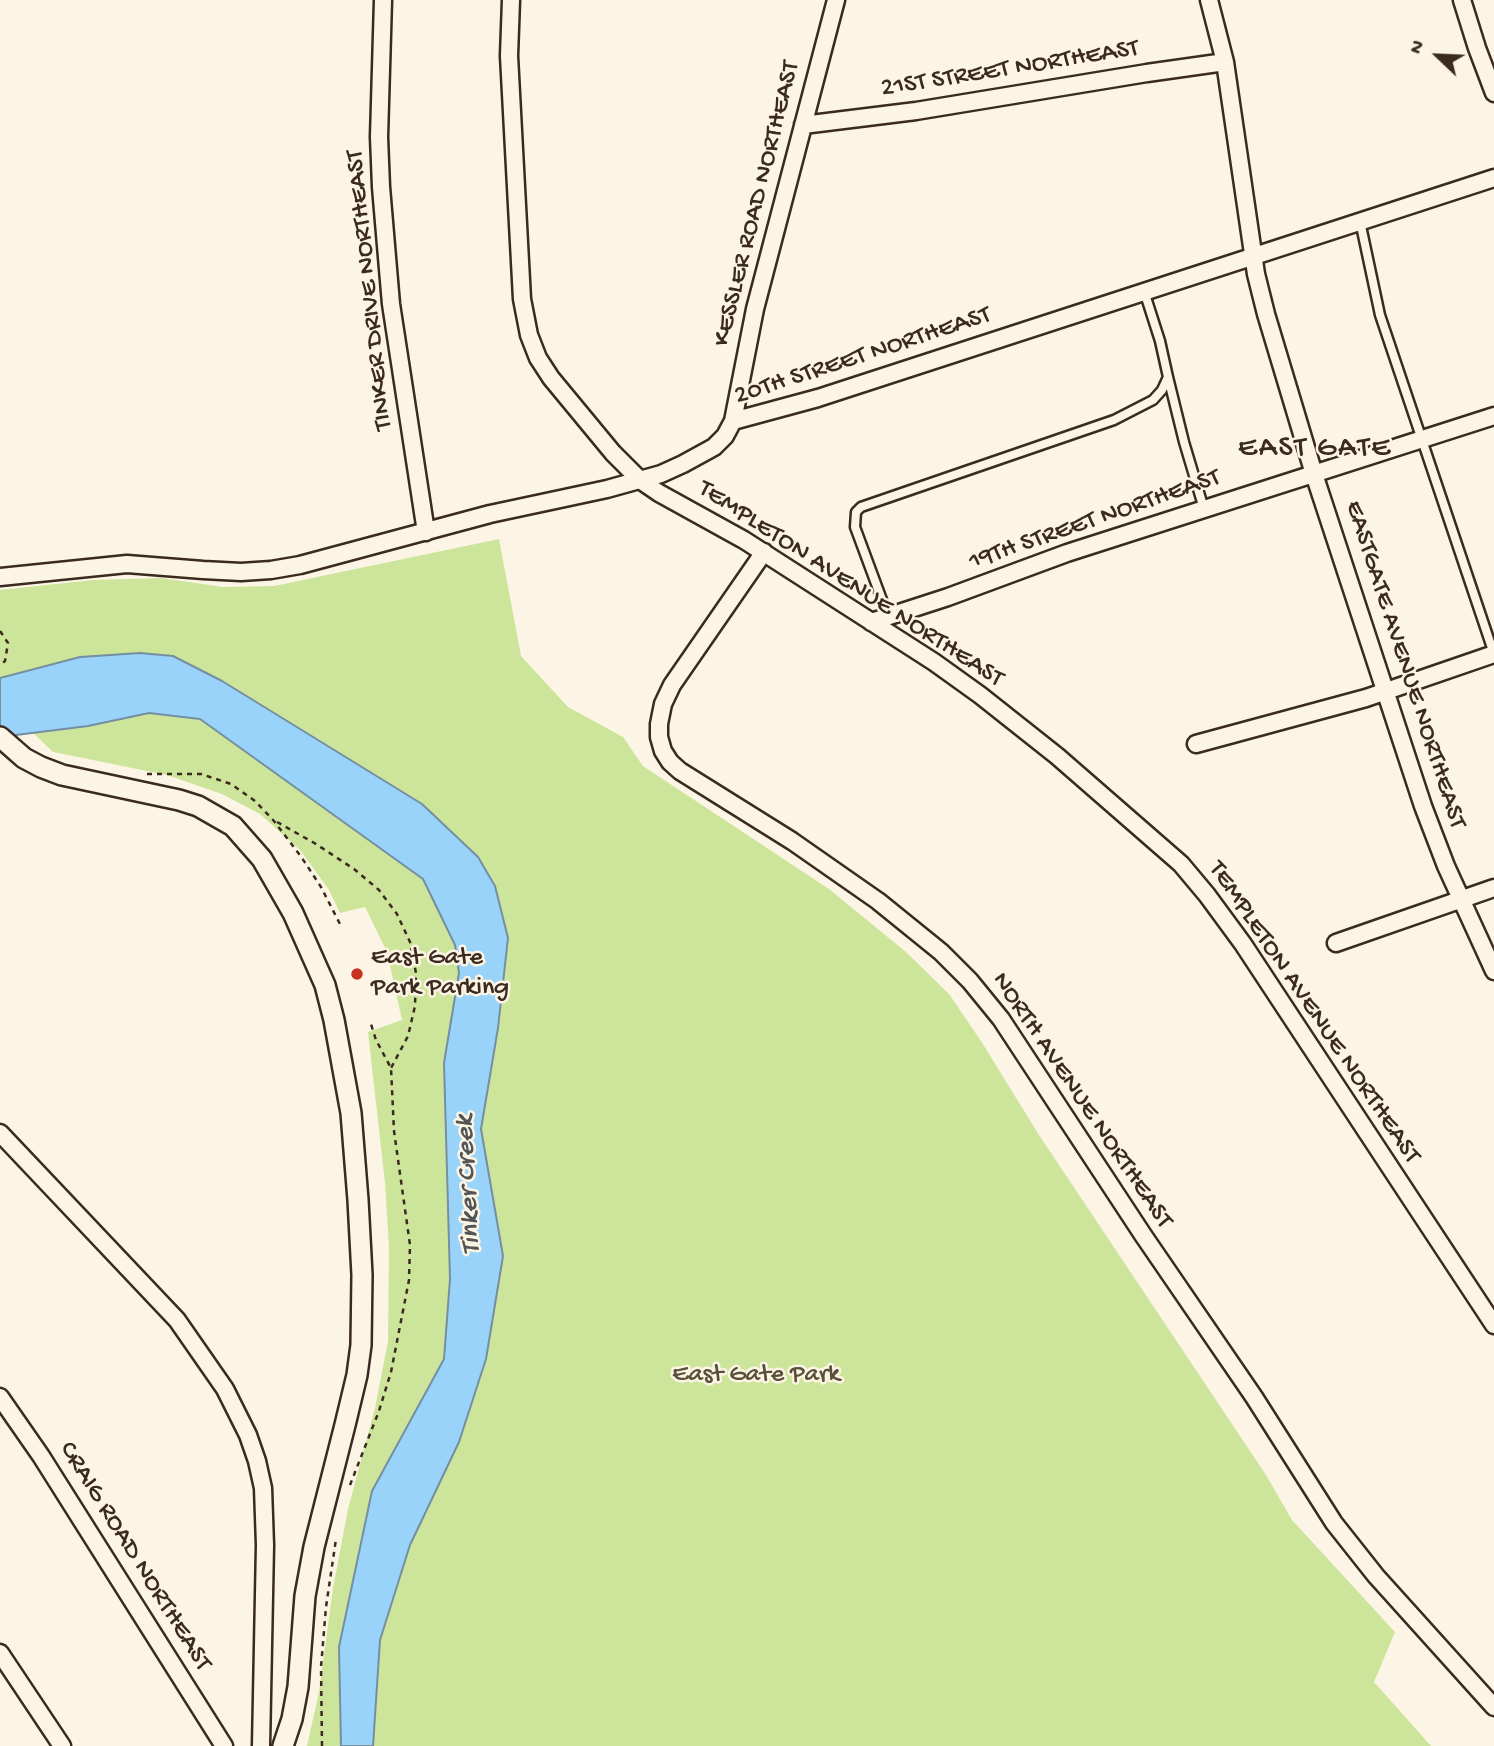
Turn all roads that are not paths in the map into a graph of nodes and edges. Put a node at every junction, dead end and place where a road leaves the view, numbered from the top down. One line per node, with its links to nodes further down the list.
1 (383, 0): 20 (street, TINKER DRIVE NORTHEAST)
2 (511, 0): 18 (street, TEMPLETON AVENUE NORTHEAST)
3 (835, 0): 8 (street, KESSLER ROAD NORTHEAST)
4 (1209, 0): 6 (street, EASTGATE AVENUE NORTHEAST)
5 (1462, 0): 7 (street)
6 (1225, 62): 8 (street, 21ST STREET NORTHEAST); 11 (street, EASTGATE AVENUE NORTHEAST)
7 (1494, 93)
8 (803, 125): 15 (street, KESSLER ROAD NORTHEAST)
9 (1494, 177): 10 (street, 20TH STREET NORTHEAST)
10 (1360, 222): 11 (street, 20TH STREET NORTHEAST); 16 (lane)
11 (1254, 256): 12 (street, 20TH STREET NORTHEAST); 17 (street, EASTGATE AVENUE NORTHEAST)
12 (1144, 291): 13 (lane); 15 (street, 20TH STREET NORTHEAST)
13 (1168, 377): 19 (lane); 23 (lane)
14 (1494, 416): 16 (street, 19TH STREET NORTHEAST)
15 (733, 422): 18 (street, 20TH STREET NORTHEAST)
16 (1423, 439): 17 (street, 19TH STREET NORTHEAST); 25 (lane)
17 (1314, 474): 19 (street, 19TH STREET NORTHEAST); 26 (street, EASTGATE AVENUE NORTHEAST)
18 (640, 480): 20 (street, 20TH STREET NORTHEAST); 21 (street, TEMPLETON AVENUE NORTHEAST)
19 (1204, 509): 23 (street, 19TH STREET NORTHEAST)
20 (426, 532): 22 (street, 20TH STREET NORTHEAST)
21 (764, 552): 24 (street, TEMPLETON AVENUE NORTHEAST); 37 (street, NORTH AVENUE NORTHEAST)
22 (0, 577)
23 (888, 616): 24 (street, 19TH STREET NORTHEAST)
24 (871, 622): 34 (street, TEMPLETON AVENUE NORTHEAST)
25 (1494, 654): 26 (street)
26 (1387, 690): 28 (street); 30 (street, EASTGATE AVENUE NORTHEAST)
27 (3, 741): 41 (street)
28 (1196, 744)
29 (1494, 888): 30 (street)
30 (1462, 900): 31 (street); 32 (street, EASTGATE AVENUE NORTHEAST)
31 (1336, 943)
32 (1494, 971)
33 (0, 1133): 40 (street)
34 (1494, 1325)
35 (0, 1397): 39 (street, CRAIG ROAD NORTHEAST)
36 (0, 1653): 38 (street)
37 (1494, 1707)
38 (62, 1746)
39 (224, 1746)
40 (261, 1746)
41 (283, 1746)

